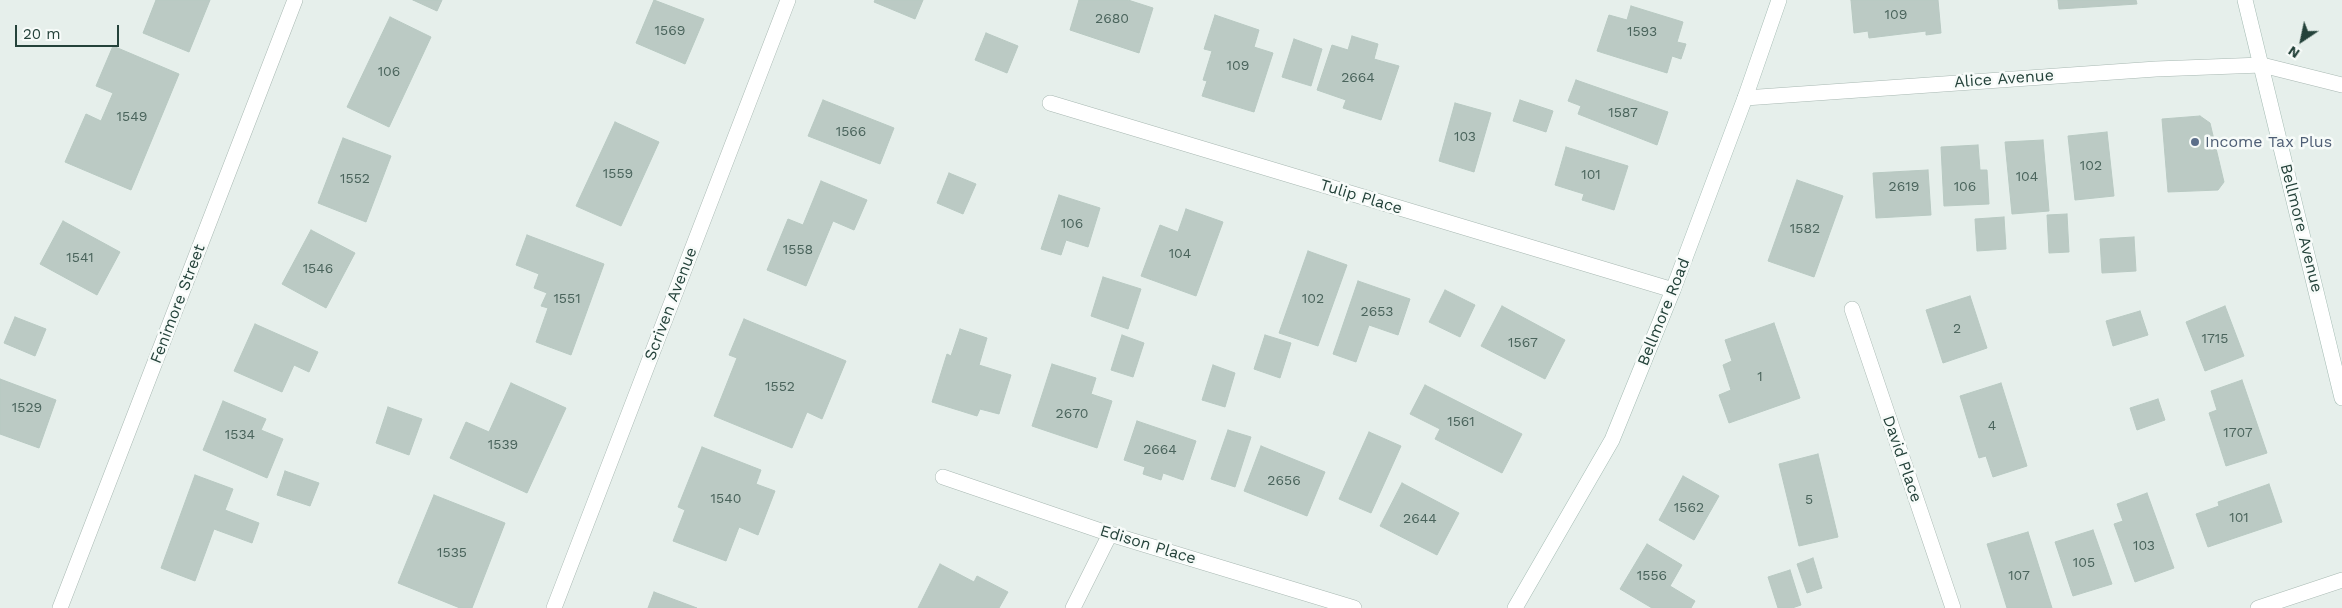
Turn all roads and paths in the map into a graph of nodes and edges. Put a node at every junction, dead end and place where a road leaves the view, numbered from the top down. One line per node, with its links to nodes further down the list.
1 (296, 0): 15 (street, Fenimore Street)
2 (788, 0): 16 (street, Scriven Avenue)
3 (1779, 0): 7 (street, Bellmore Road)
4 (2245, 0): 5 (street, Bellmore Avenue)
5 (2262, 66): 6 (street, Alice Avenue); 7 (street, Alice Avenue); 11 (street, Bellmore Avenue)
6 (2342, 85)
7 (1745, 98): 9 (street, Bellmore Road)
8 (1050, 103): 9 (street, Tulip Place)
9 (1673, 290): 19 (street, Bellmore Road)
10 (1852, 309): 20 (street, David Place)
11 (2342, 398)
12 (944, 477): 13 (street, Edison Place)
13 (1110, 534): 17 (street); 18 (street, Edison Place)
14 (2342, 580): 21 (street)
15 (60, 608)
16 (554, 608)
17 (1073, 608)
18 (1354, 608)
19 (1515, 608)
20 (1953, 608)
21 (2258, 608)

